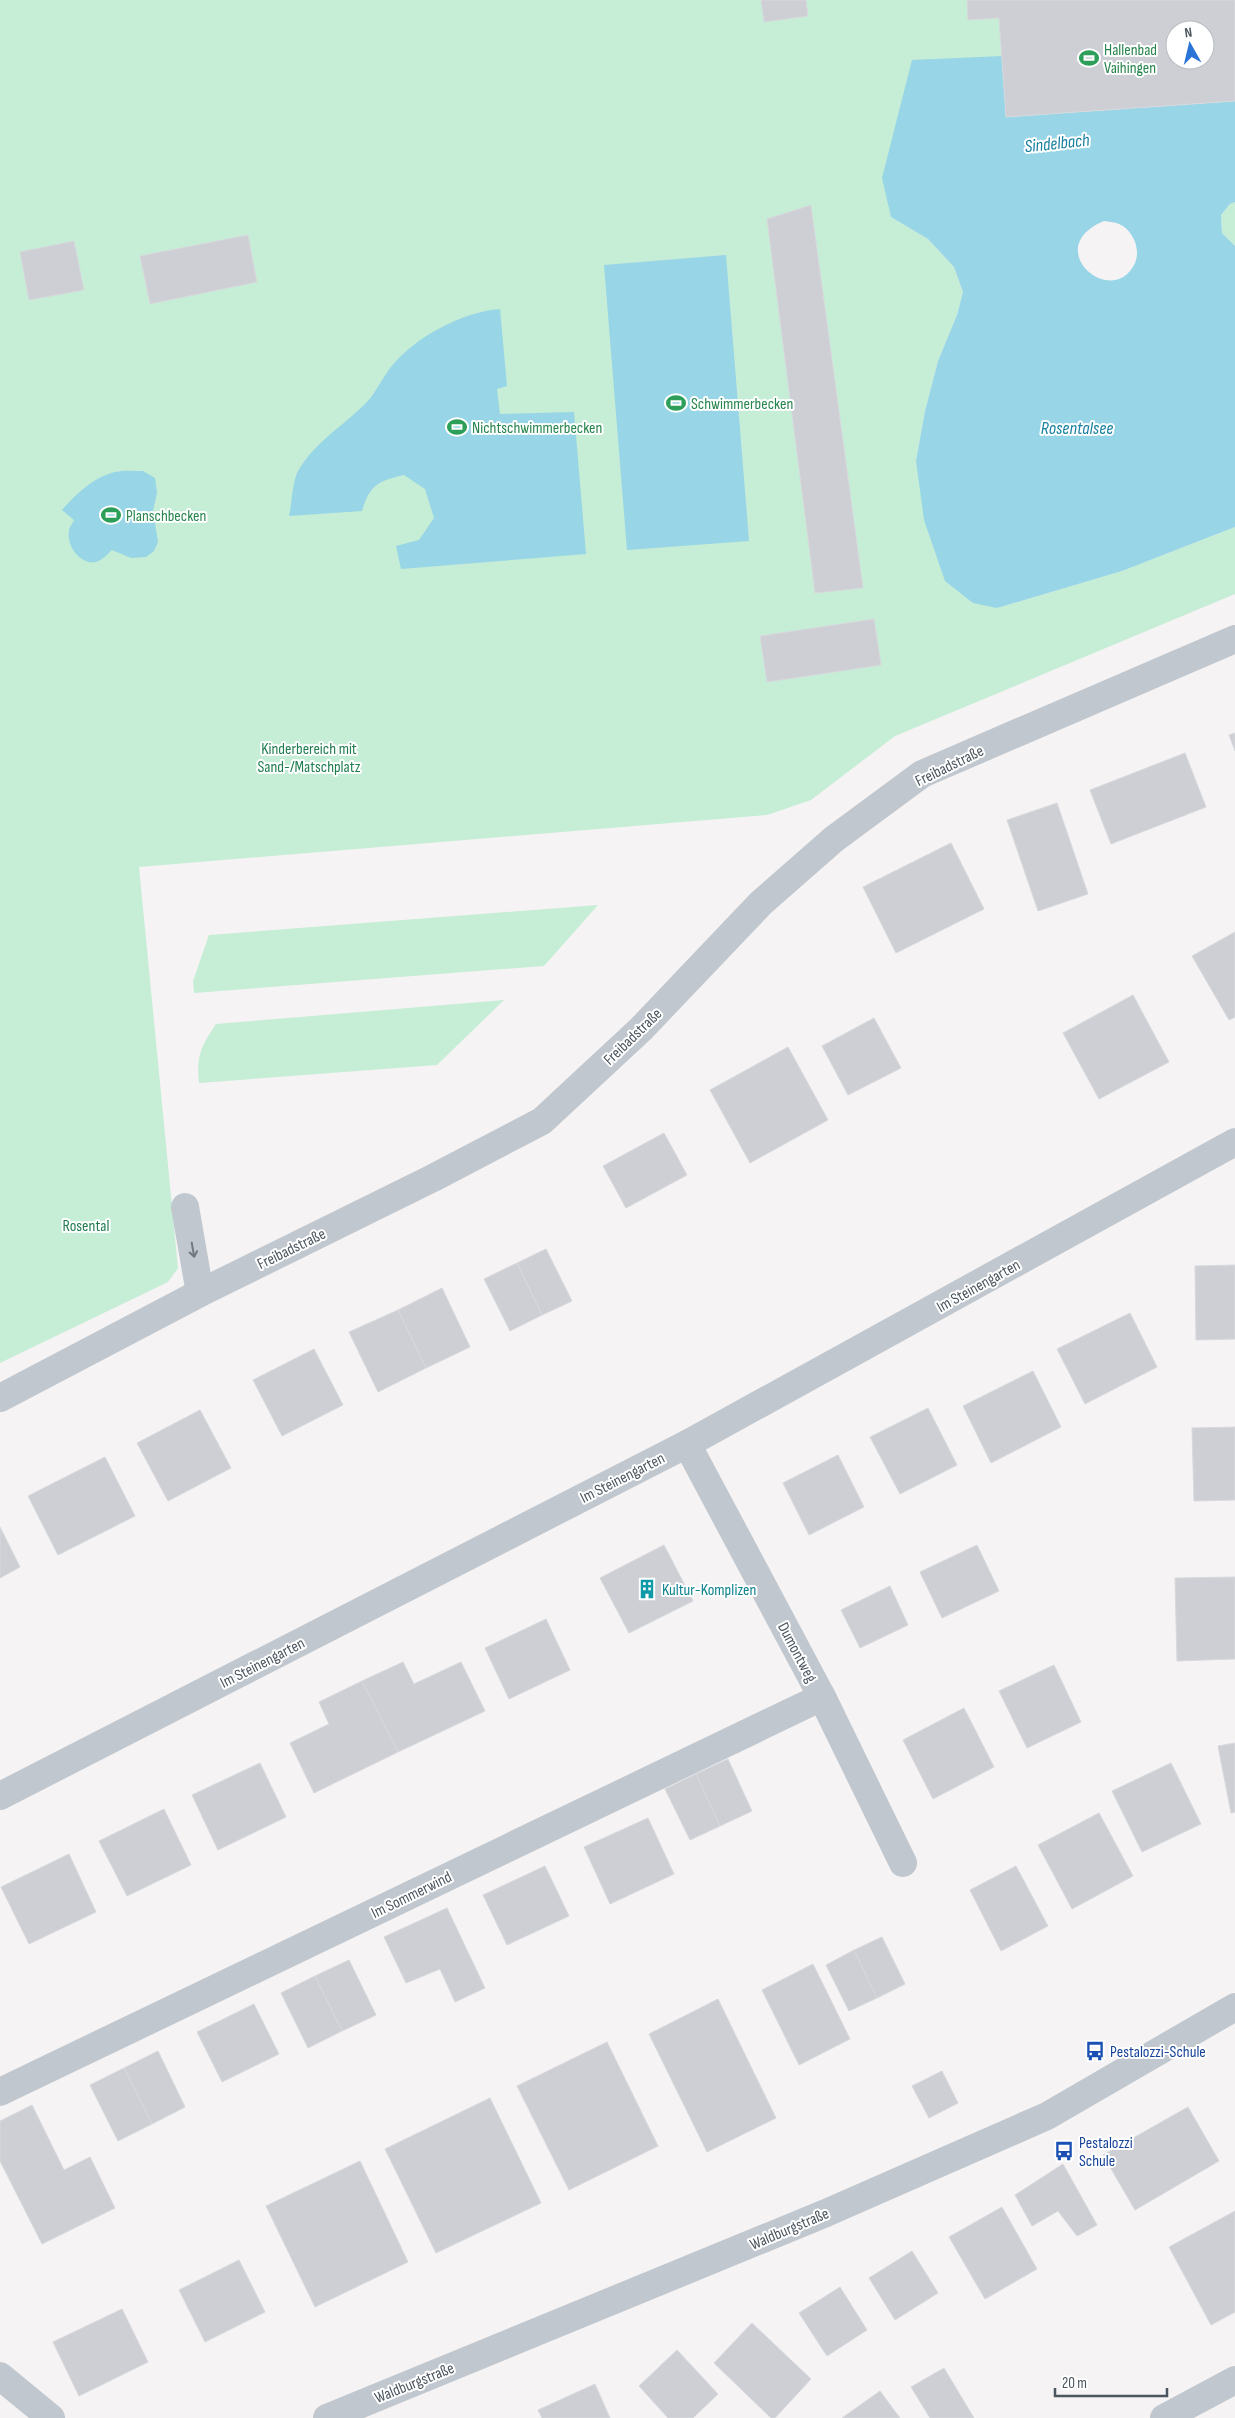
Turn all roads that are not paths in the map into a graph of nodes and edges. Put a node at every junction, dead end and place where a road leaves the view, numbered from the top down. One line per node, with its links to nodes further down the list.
1 (1235, 639): 4 (street, Freibadstraße)
2 (1235, 1142): 6 (street, Im Steinengarten)
3 (185, 1207): 4 (street, one-way to 4)
4 (200, 1293): 5 (street, Freibadstraße)
5 (0, 1398)
6 (687, 1444): 7 (street, Dumontweg); 8 (street, Im Steinengarten)
7 (822, 1697): 9 (street, Dumontweg); 11 (street, Im Sommerwind)
8 (0, 1796)
9 (903, 1863)
10 (1235, 2006): 15 (street, Waldburgstraße)
11 (0, 2092)
12 (0, 2376): 14 (street)
13 (1235, 2380): 16 (street)
14 (51, 2418)
15 (328, 2418)
16 (1164, 2418)

